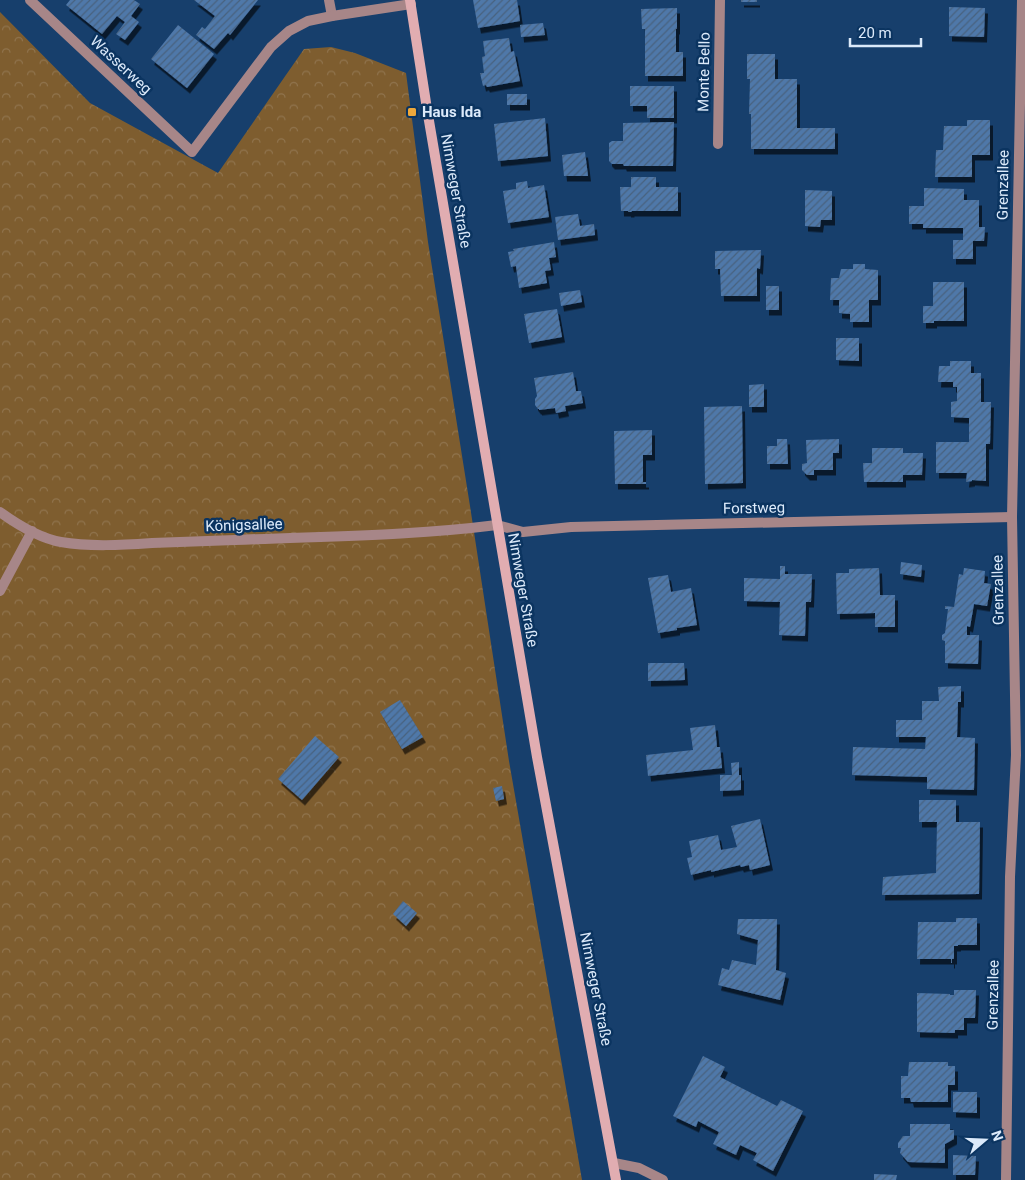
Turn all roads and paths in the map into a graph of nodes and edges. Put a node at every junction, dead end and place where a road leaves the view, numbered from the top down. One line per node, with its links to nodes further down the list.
1 (30, 0): 8 (street, Wasserweg)
2 (329, 0): 6 (street)
3 (720, 0): 7 (street, Monte Bello)
4 (1022, 0): 10 (street, Grenzallee)
5 (410, 2): 6 (street, Nimweger Straße); 11 (main road, Nimweger Straße)
6 (332, 16): 8 (street, Nimweger Straße)
7 (718, 144)
8 (192, 152)
9 (0, 512): 12 (street, Königsallee)
10 (1012, 517): 11 (street, Forstweg); 17 (street, Grenzallee)
11 (497, 525): 12 (street, Königsallee); 14 (main road, Nimweger Straße)
12 (32, 531): 13 (street)
13 (0, 591)
14 (614, 1163): 15 (main road, Nimweger Straße); 16 (street)
15 (616, 1180)
16 (663, 1180)
17 (1006, 1180)

